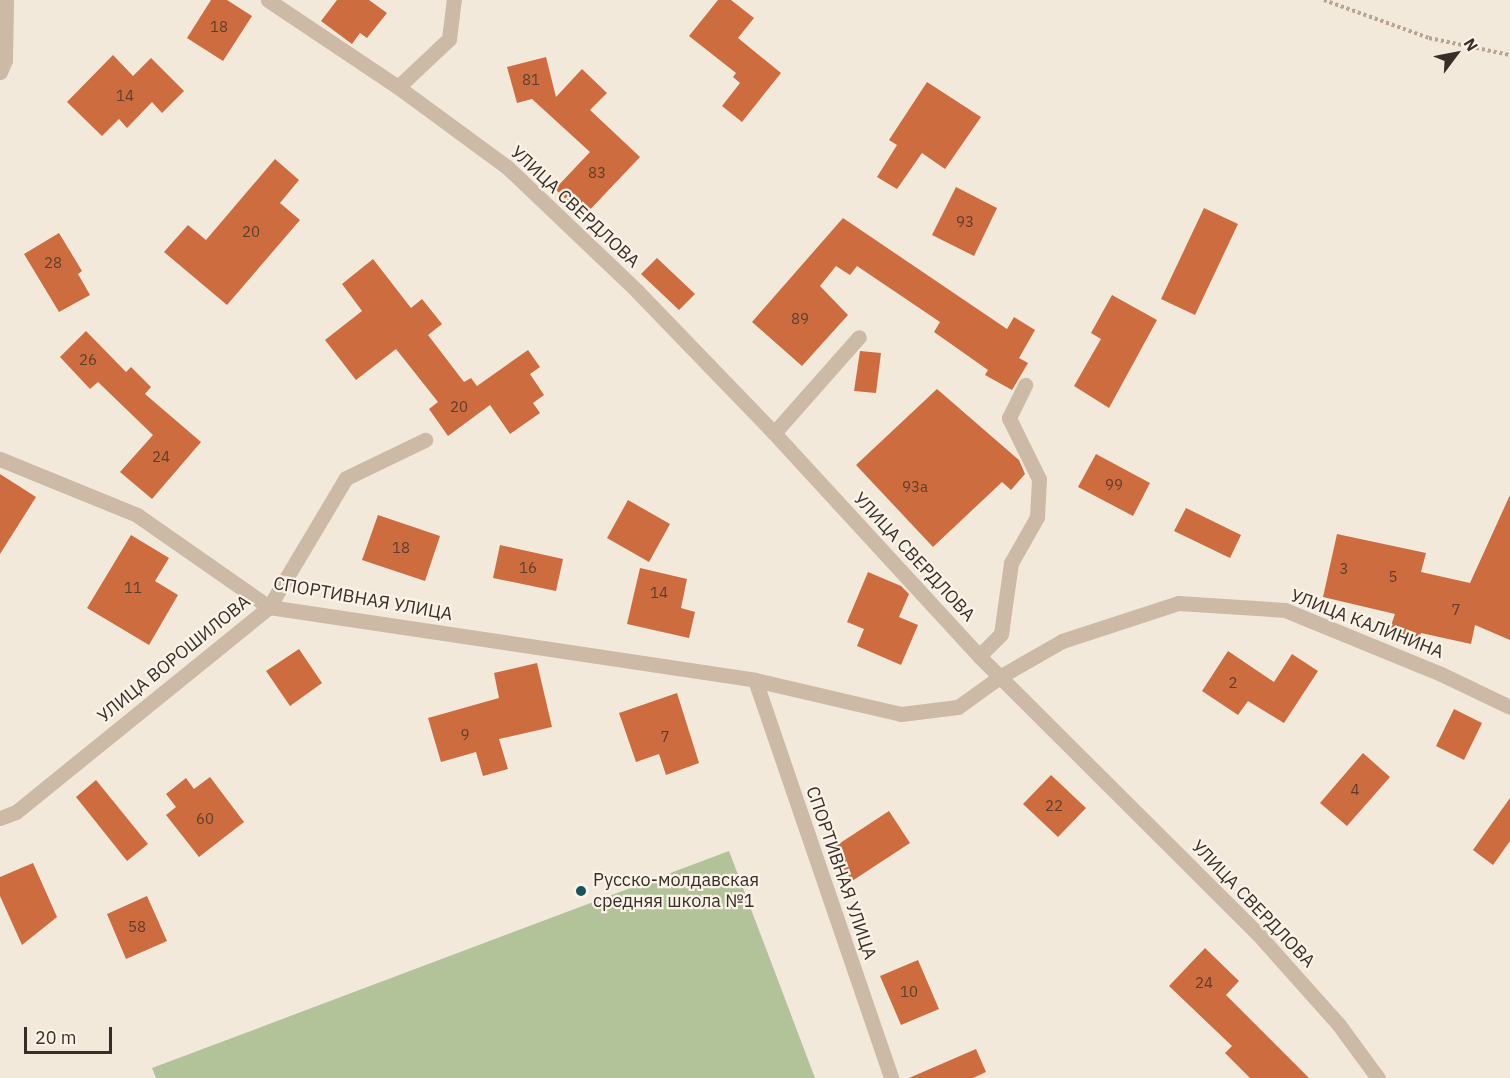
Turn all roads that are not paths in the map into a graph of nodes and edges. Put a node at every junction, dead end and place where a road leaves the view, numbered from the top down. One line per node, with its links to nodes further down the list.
1 (6, 0): 4 (street)
2 (268, 0): 5 (street, УЛИЦА СВЕРДЛОВА)
3 (454, 0): 5 (street)
4 (0, 72)
5 (398, 87): 8 (street, УЛИЦА СВЕРДЛОВА)
6 (859, 337): 8 (street)
7 (1025, 385): 12 (street)
8 (774, 433): 12 (street, УЛИЦА СВЕРДЛОВА)
9 (425, 440): 11 (street, УЛИЦА ВОРОШИЛОВА)
10 (0, 459): 11 (street, СПОРТИВНАЯ УЛИЦА)
11 (269, 607): 14 (street, СПОРТИВНАЯ УЛИЦА); 16 (street, УЛИЦА ВОРОШИЛОВА)
12 (979, 656): 13 (street, УЛИЦА СВЕРДЛОВА)
13 (1001, 676): 14 (street, СПОРТИВНАЯ УЛИЦА); 15 (street, УЛИЦА КАЛИНИНА); 18 (street, УЛИЦА СВЕРДЛОВА)
14 (755, 680): 17 (street, СПОРТИВНАЯ УЛИЦА)
15 (1510, 707)
16 (0, 818)
17 (891, 1078)
18 (1378, 1078)

